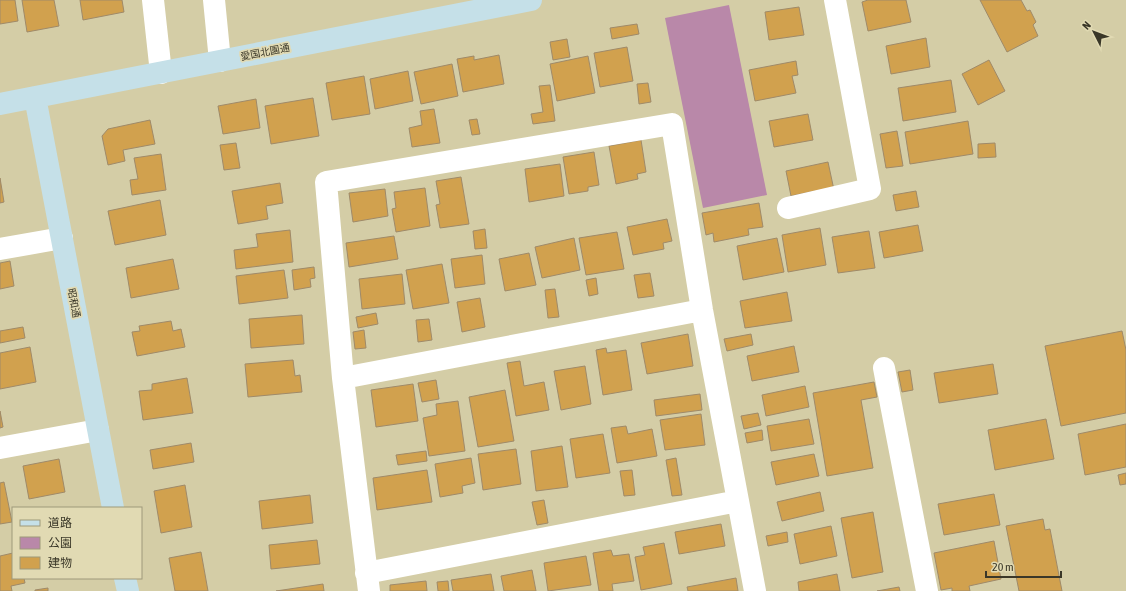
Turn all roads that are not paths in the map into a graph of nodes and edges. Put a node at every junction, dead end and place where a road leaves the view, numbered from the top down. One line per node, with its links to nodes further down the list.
1 (153, 0): 6 (street)
2 (214, 0): 5 (street)
3 (531, 0): 5 (street, 愛国北園通)
4 (835, 0): 9 (street)
5 (220, 61): 6 (street, 愛国北園通)
6 (161, 73): 7 (street, 愛国北園通)
7 (35, 97): 8 (street, 愛国北園通); 10 (street, 昭和通)
8 (0, 104)
9 (788, 208)
10 (62, 238): 11 (street); 15 (street, 昭和通)
11 (0, 249)
12 (702, 310): 14 (street); 14 (street); 17 (street)
13 (884, 368): 23 (street)
14 (343, 378): 20 (street)
15 (98, 430): 16 (street); 18 (street, 昭和通)
16 (0, 448)
17 (738, 501): 20 (street); 22 (street)
18 (113, 507)
19 (125, 579): 21 (street)
20 (367, 582)
21 (128, 591)
22 (755, 591)
23 (927, 591)

